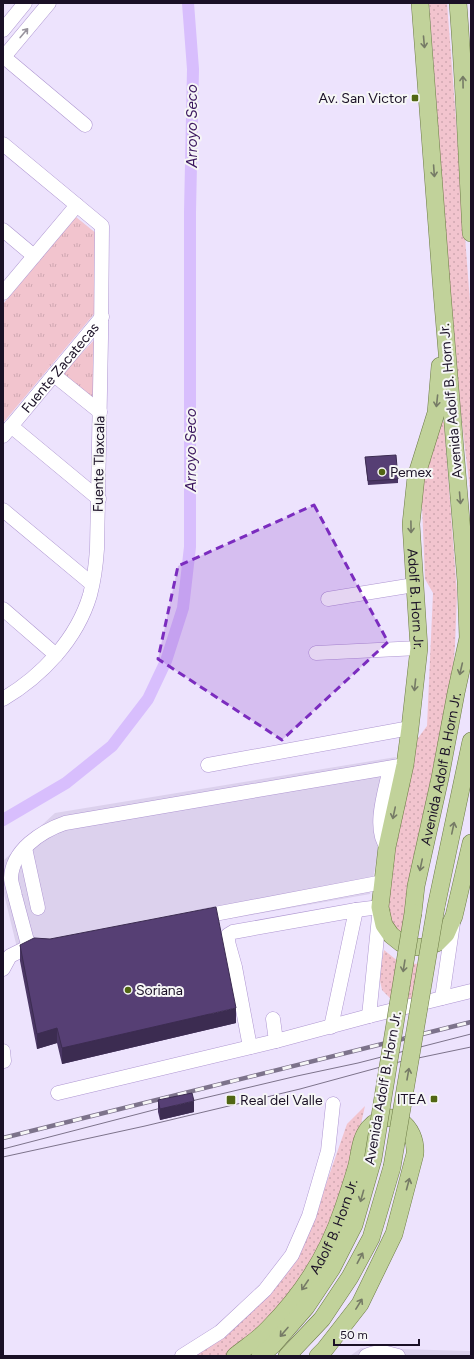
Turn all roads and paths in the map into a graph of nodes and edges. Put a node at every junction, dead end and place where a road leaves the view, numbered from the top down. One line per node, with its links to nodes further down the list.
1 (26, 3): 5 (street)
2 (420, 3): 17 (main road, Avenida Adolf B. Horn Jr., one-way to 17)
3 (458, 3): 6 (main road)
4 (44, 5): 7 (street, one-way to 4)
5 (3, 30)
6 (466, 48): 8 (main road, one-way to 6)
7 (3, 57): 9 (street)
8 (467, 104): 11 (main road)
9 (85, 126)
10 (3, 144): 12 (street)
11 (469, 185): 13 (main road)
12 (77, 206): 16 (street); 19 (street, Fuente Tlaxcala)
13 (470, 214): 15 (main road)
14 (3, 230): 16 (street)
15 (471, 233)
16 (34, 256): 18 (street)
17 (442, 292): 26 (main road, Adolf B. Horn Jr., one-way to 26); 60 (main road, Avenida Adolf B. Horn Jr., one-way to 60, bridge)
18 (3, 293)
19 (102, 317): 20 (street, Fuente Zacatecas); 21 (street, Fuente Tlaxcala)
20 (54, 375): 21 (street); 22 (street, Fuente Zacatecas)
21 (100, 412): 23 (street, Fuente Tlaxcala)
22 (7, 431): 23 (street)
23 (98, 499): 25 (street, Fuente Tlaxcala)
24 (3, 510): 25 (street)
25 (92, 584): 31 (street, Fuente Tlaxcala)
26 (414, 585): 27 (street); 29 (main road, Adolf B. Horn Jr.)
27 (328, 599)
28 (3, 609): 31 (street)
29 (419, 648): 30 (street); 33 (main road, Adolf B. Horn Jr., one-way to 33)
30 (316, 653)
31 (56, 655): 32 (street, Fuente Tlaxcala)
32 (3, 699)
33 (410, 728): 35 (street); 36 (main road, Adolf B. Horn Jr.)
34 (471, 741): 61 (main road, Avenida Adolf B. Horn Jr., one-way to 34, bridge)
35 (208, 765)
36 (397, 766): 38 (street); 39 (main road, Adolf B. Horn Jr.)
37 (471, 843): 40 (main road, Adolf B. Horn Jr.)
38 (25, 848): 42 (street); 47 (street)
39 (383, 882): 41 (main road, Adolf B. Horn Jr.); 45 (street)
40 (466, 886): 44 (main road, Adolf B. Horn Jr.)
41 (380, 906): 43 (street); 44 (main road, Adolf B. Horn Jr.); 51 (street, Adolf B. Horn Jr.)
42 (38, 908)
43 (356, 910): 53 (street); 55 (street)
44 (454, 916): 50 (street, Adolf B. Horn Jr.)
45 (188, 919)
46 (55, 944): 47 (street)
47 (32, 945): 48 (street)
48 (3, 969)
49 (471, 991): 50 (street)
50 (442, 998): 51 (street)
51 (369, 1016): 53 (street)
52 (273, 1019): 54 (street)
53 (330, 1027): 54 (street)
54 (276, 1041): 55 (street)
55 (250, 1047): 56 (street)
56 (58, 1093)
57 (333, 1104): 58 (street, Adolf B. Horn Jr.)
58 (182, 1356)
59 (235, 1356): 62 (main road, Adolf B. Horn Jr., one-way to 59)
60 (260, 1356)
61 (287, 1356)
62 (318, 1356)
63 (366, 1356): 64 (street)
64 (398, 1356)

